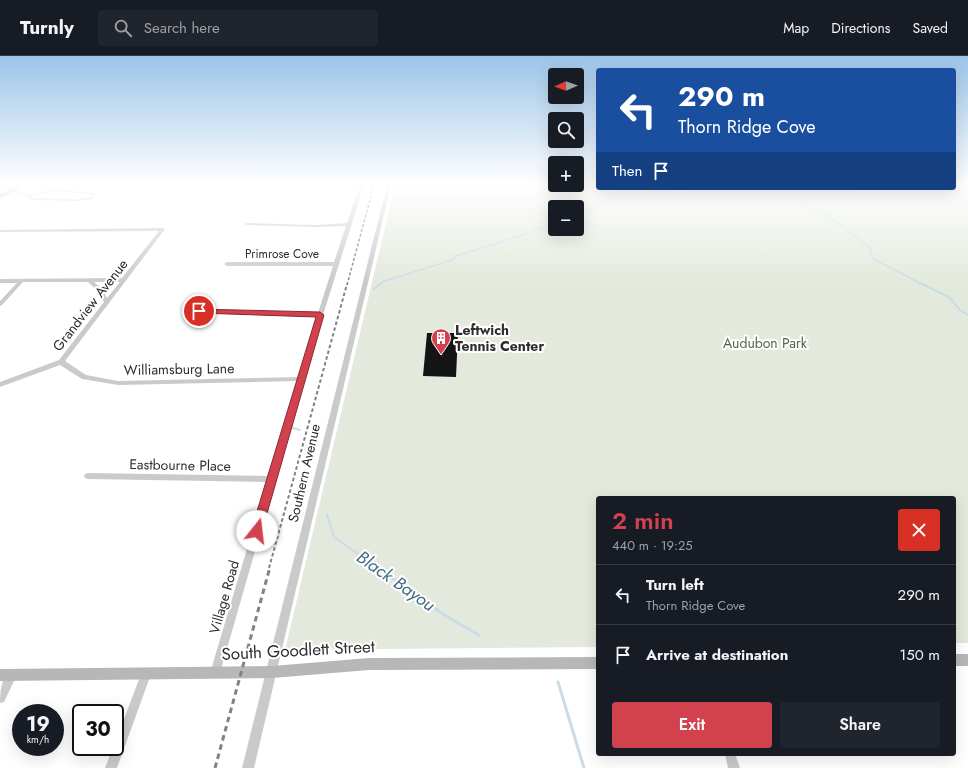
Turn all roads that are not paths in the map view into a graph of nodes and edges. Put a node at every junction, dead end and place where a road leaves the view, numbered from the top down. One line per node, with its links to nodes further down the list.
1 (351, 218): 4 (street, Village Road)
2 (381, 218): 24 (street, Southern Avenue)
3 (247, 224): 4 (street)
4 (349, 224): 7 (street, Village Road)
5 (0, 231): 10 (street, Grandview Avenue)
6 (227, 264): 7 (street, Primrose Cove)
7 (338, 264): 15 (street, Village Road)
8 (22, 280): 9 (street); 11 (street); 13 (street)
9 (89, 280): 10 (street); 12 (street)
10 (124, 280): 12 (street, Grandview Avenue)
11 (0, 281)
12 (107, 302): 16 (street, Grandview Avenue)
13 (0, 304)
14 (199, 311): 15 (street)
15 (320, 315): 17 (street, Village Road)
16 (61, 362): 17 (street, Williamsburg Lane); 18 (street, Grandview Avenue)
17 (302, 379): 20 (street, Village Road)
18 (0, 385)
19 (88, 476): 20 (street, Eastbourne Place)
20 (272, 479): 25 (street, Village Road)
21 (956, 660): 22 (main road)
22 (968, 660)
23 (596, 663): 24 (main road, South Goodlett Street)
24 (272, 672): 25 (main road, South Goodlett Street); 31 (street, Southern Avenue)
25 (215, 673): 26 (main road, South Goodlett Street)
26 (146, 674): 27 (main road, South Goodlett Street); 30 (street)
27 (6, 675): 28 (street)
28 (0, 698)
29 (731, 756): 32 (street)
30 (111, 768)
31 (248, 768)
32 (734, 768)

